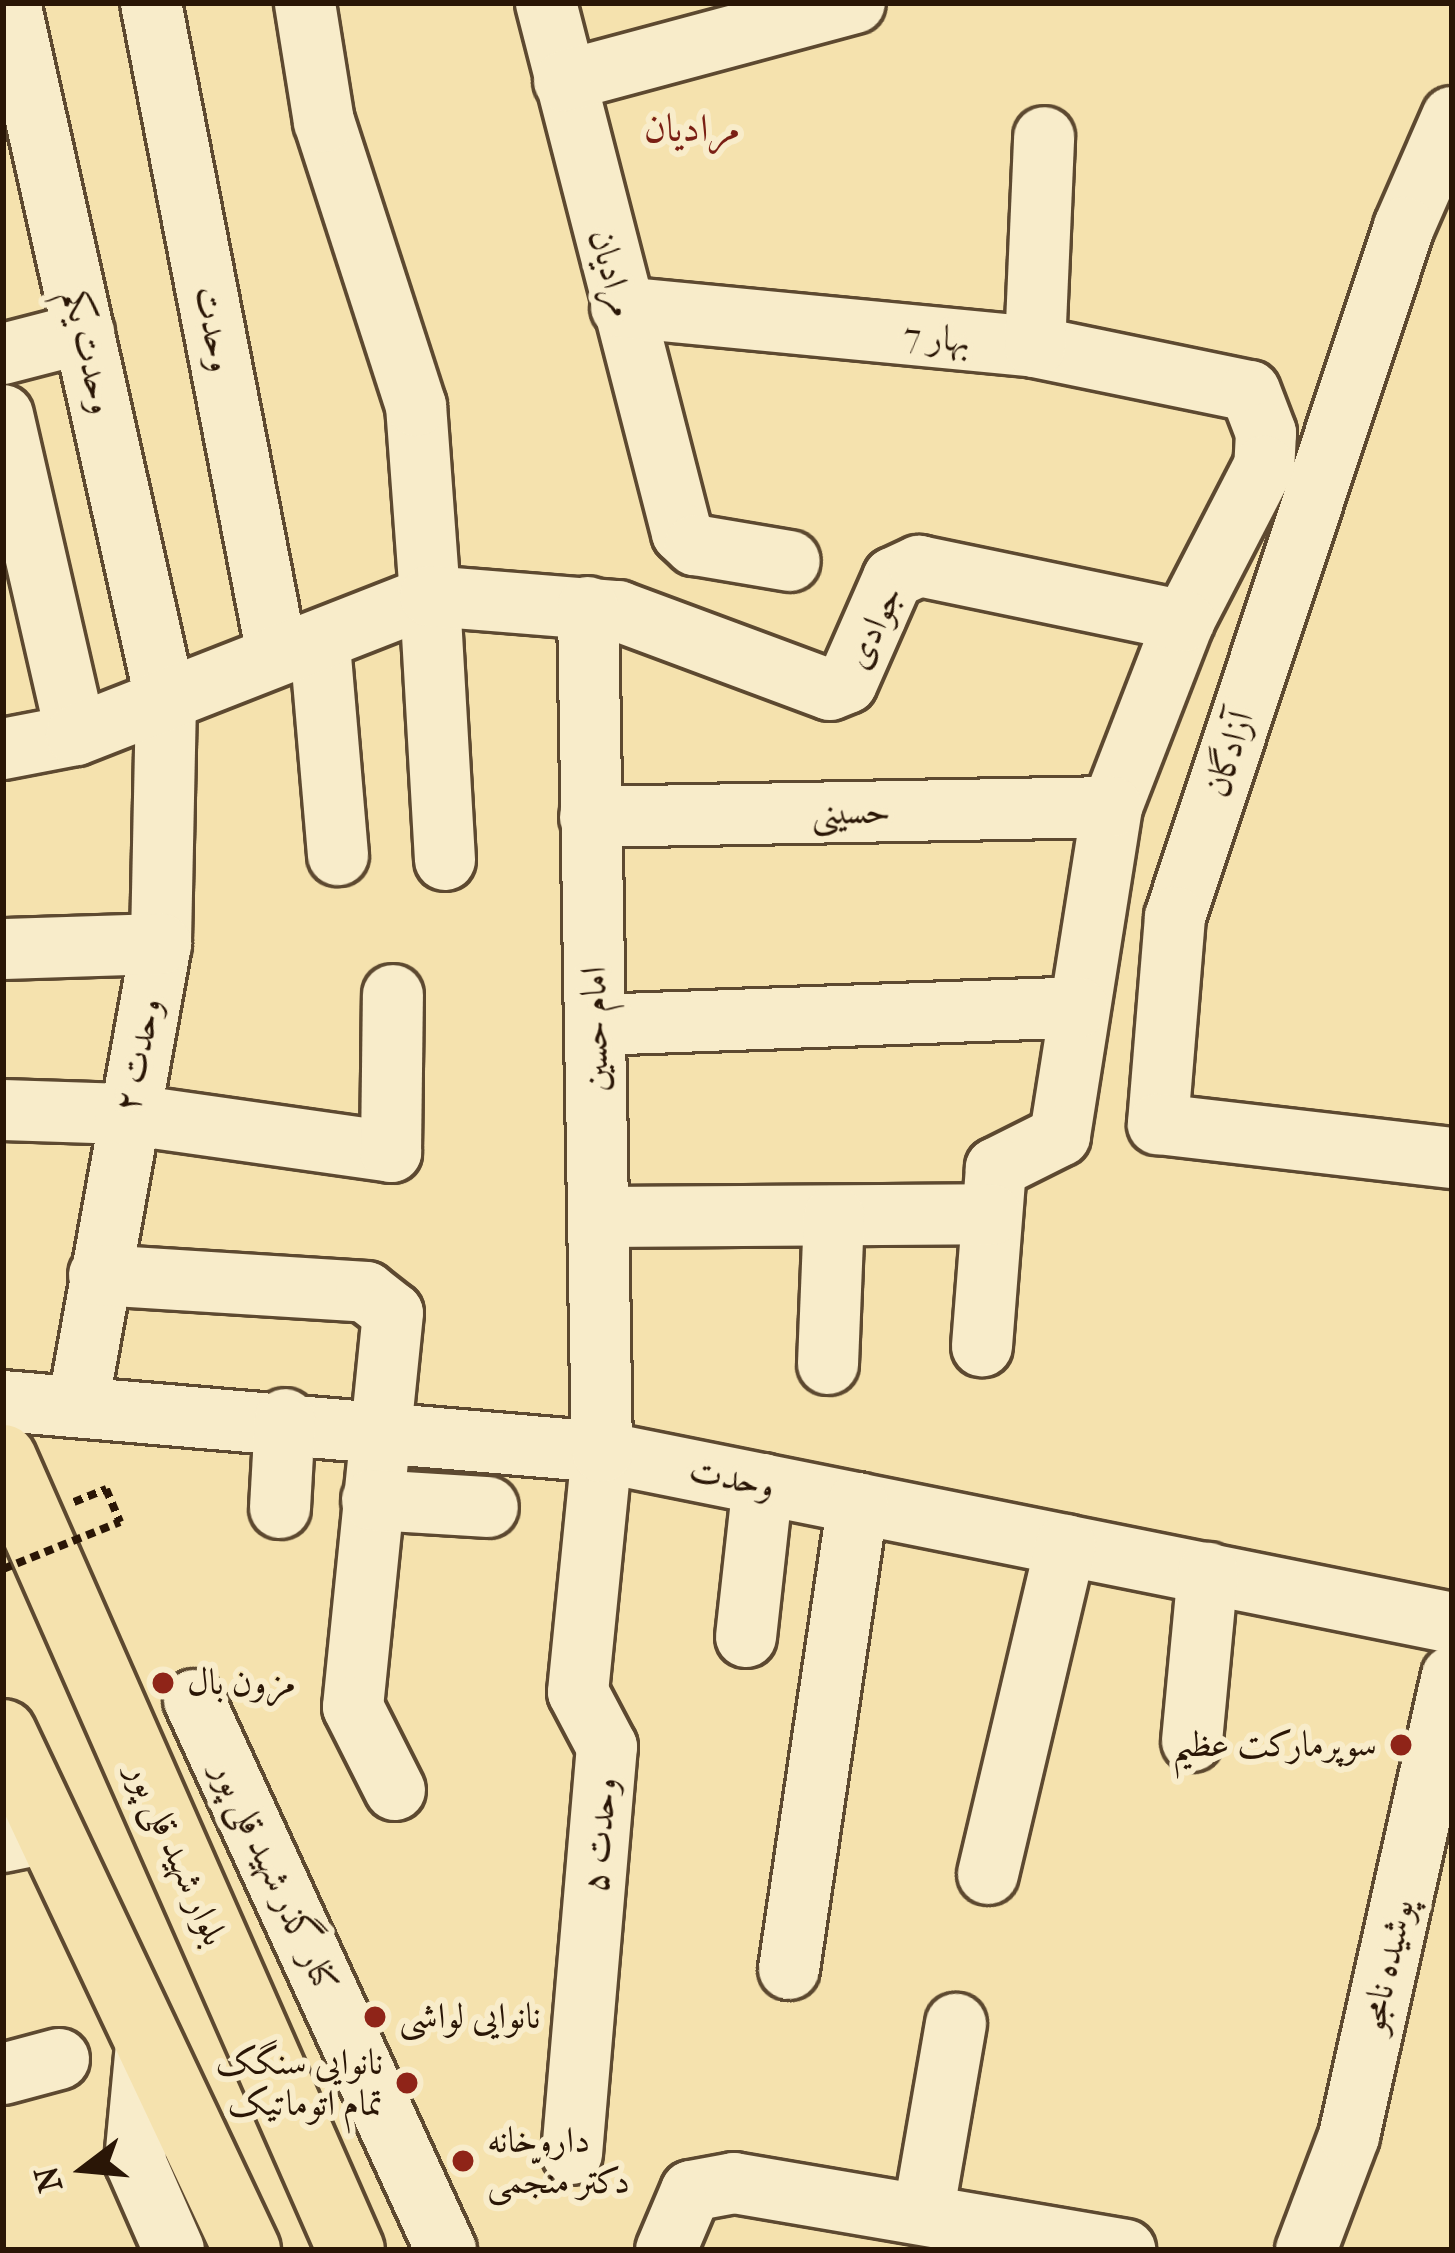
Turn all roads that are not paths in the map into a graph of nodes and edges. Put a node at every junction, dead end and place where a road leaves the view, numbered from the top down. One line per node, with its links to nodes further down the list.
1 (10, 3): 10 (street, وحدت یکم)
2 (151, 3): 18 (street, وحدت)
3 (305, 3): 15 (street)
4 (546, 3): 6 (street, مرادیان)
5 (855, 3): 6 (street)
6 (564, 81): 9 (street, مرادیان)
7 (1452, 117): 33 (street, آزادگان)
8 (1044, 137): 11 (street)
9 (621, 308): 11 (street, بهار 7); 14 (street, مرادیان)
10 (84, 333): 12 (street); 19 (street, وحدت یکم)
11 (1035, 347): 17 (street, بهار 7)
12 (3, 354)
13 (3, 416): 20 (street)
14 (790, 561)
15 (430, 596): 16 (street, جوادی); 18 (street, جوادی); 25 (street)
16 (588, 607): 17 (street, جوادی); 23 (street, امام حسین)
17 (1184, 621): 22 (street)
18 (298, 650): 19 (street, جوادی); 24 (street, وحدت)
19 (166, 701): 20 (street, جوادی); 26 (street, وحدت ۲)
20 (76, 735): 21 (street, جوادی)
21 (3, 749)
22 (1112, 807): 23 (street, حسینی); 29 (street)
23 (590, 818): 30 (street, امام حسین)
24 (338, 854)
25 (445, 860)
26 (161, 944): 27 (street); 32 (street, وحدت ۲)
27 (3, 949)
28 (393, 995): 32 (street)
29 (1078, 1007): 30 (street); 34 (street)
30 (596, 1025): 36 (street, امام حسین)
31 (3, 1110): 32 (street)
32 (124, 1114): 37 (street, وحدت ۲)
33 (1452, 1158)
34 (991, 1214): 35 (street); 38 (street)
35 (834, 1216): 36 (street); 39 (street)
36 (599, 1217): 44 (street, امام حسین)
37 (99, 1275): 41 (street, وحدت ۲); 43 (street)
38 (982, 1346)
39 (828, 1364)
40 (3, 1401): 41 (street, وحدت)
41 (78, 1405): 42 (street, وحدت)
42 (286, 1419): 43 (street, وحدت); 50 (street)
43 (379, 1425): 44 (street, وحدت); 47 (street)
44 (602, 1451): 46 (street, وحدت); 67 (street, وحدت ۵)
45 (3, 1458): 71 (highway, بلوار شهید قلی پور)
46 (763, 1484): 48 (street, وحدت); 54 (street)
47 (371, 1500): 49 (street); 59 (street)
48 (858, 1503): 51 (street, وحدت); 62 (street)
49 (488, 1507)
50 (280, 1508)
51 (1066, 1545): 52 (street, وحدت); 61 (street)
52 (1208, 1573): 53 (street, وحدت); 58 (street)
53 (1452, 1622)
54 (746, 1637)
55 (1452, 1676): 75 (street, پوشیده نامجو)
56 (194, 1700): 72 (street, کنار گذر شهید قلی پور)
57 (3, 1733): 60 (highway)
58 (1192, 1742)
59 (395, 1790)
60 (25, 1838): 64 (highway)
61 (988, 1874)
62 (789, 1969)
63 (956, 2024): 68 (street)
64 (147, 2034): 69 (street); 70 (highway)
65 (59, 2059): 66 (street)
66 (3, 2074)
67 (572, 2153)
68 (924, 2209): 73 (street); 74 (street)
69 (174, 2250)
70 (247, 2250)
71 (351, 2250)
72 (446, 2250)
73 (666, 2250)
74 (1125, 2250)
75 (1306, 2250)

